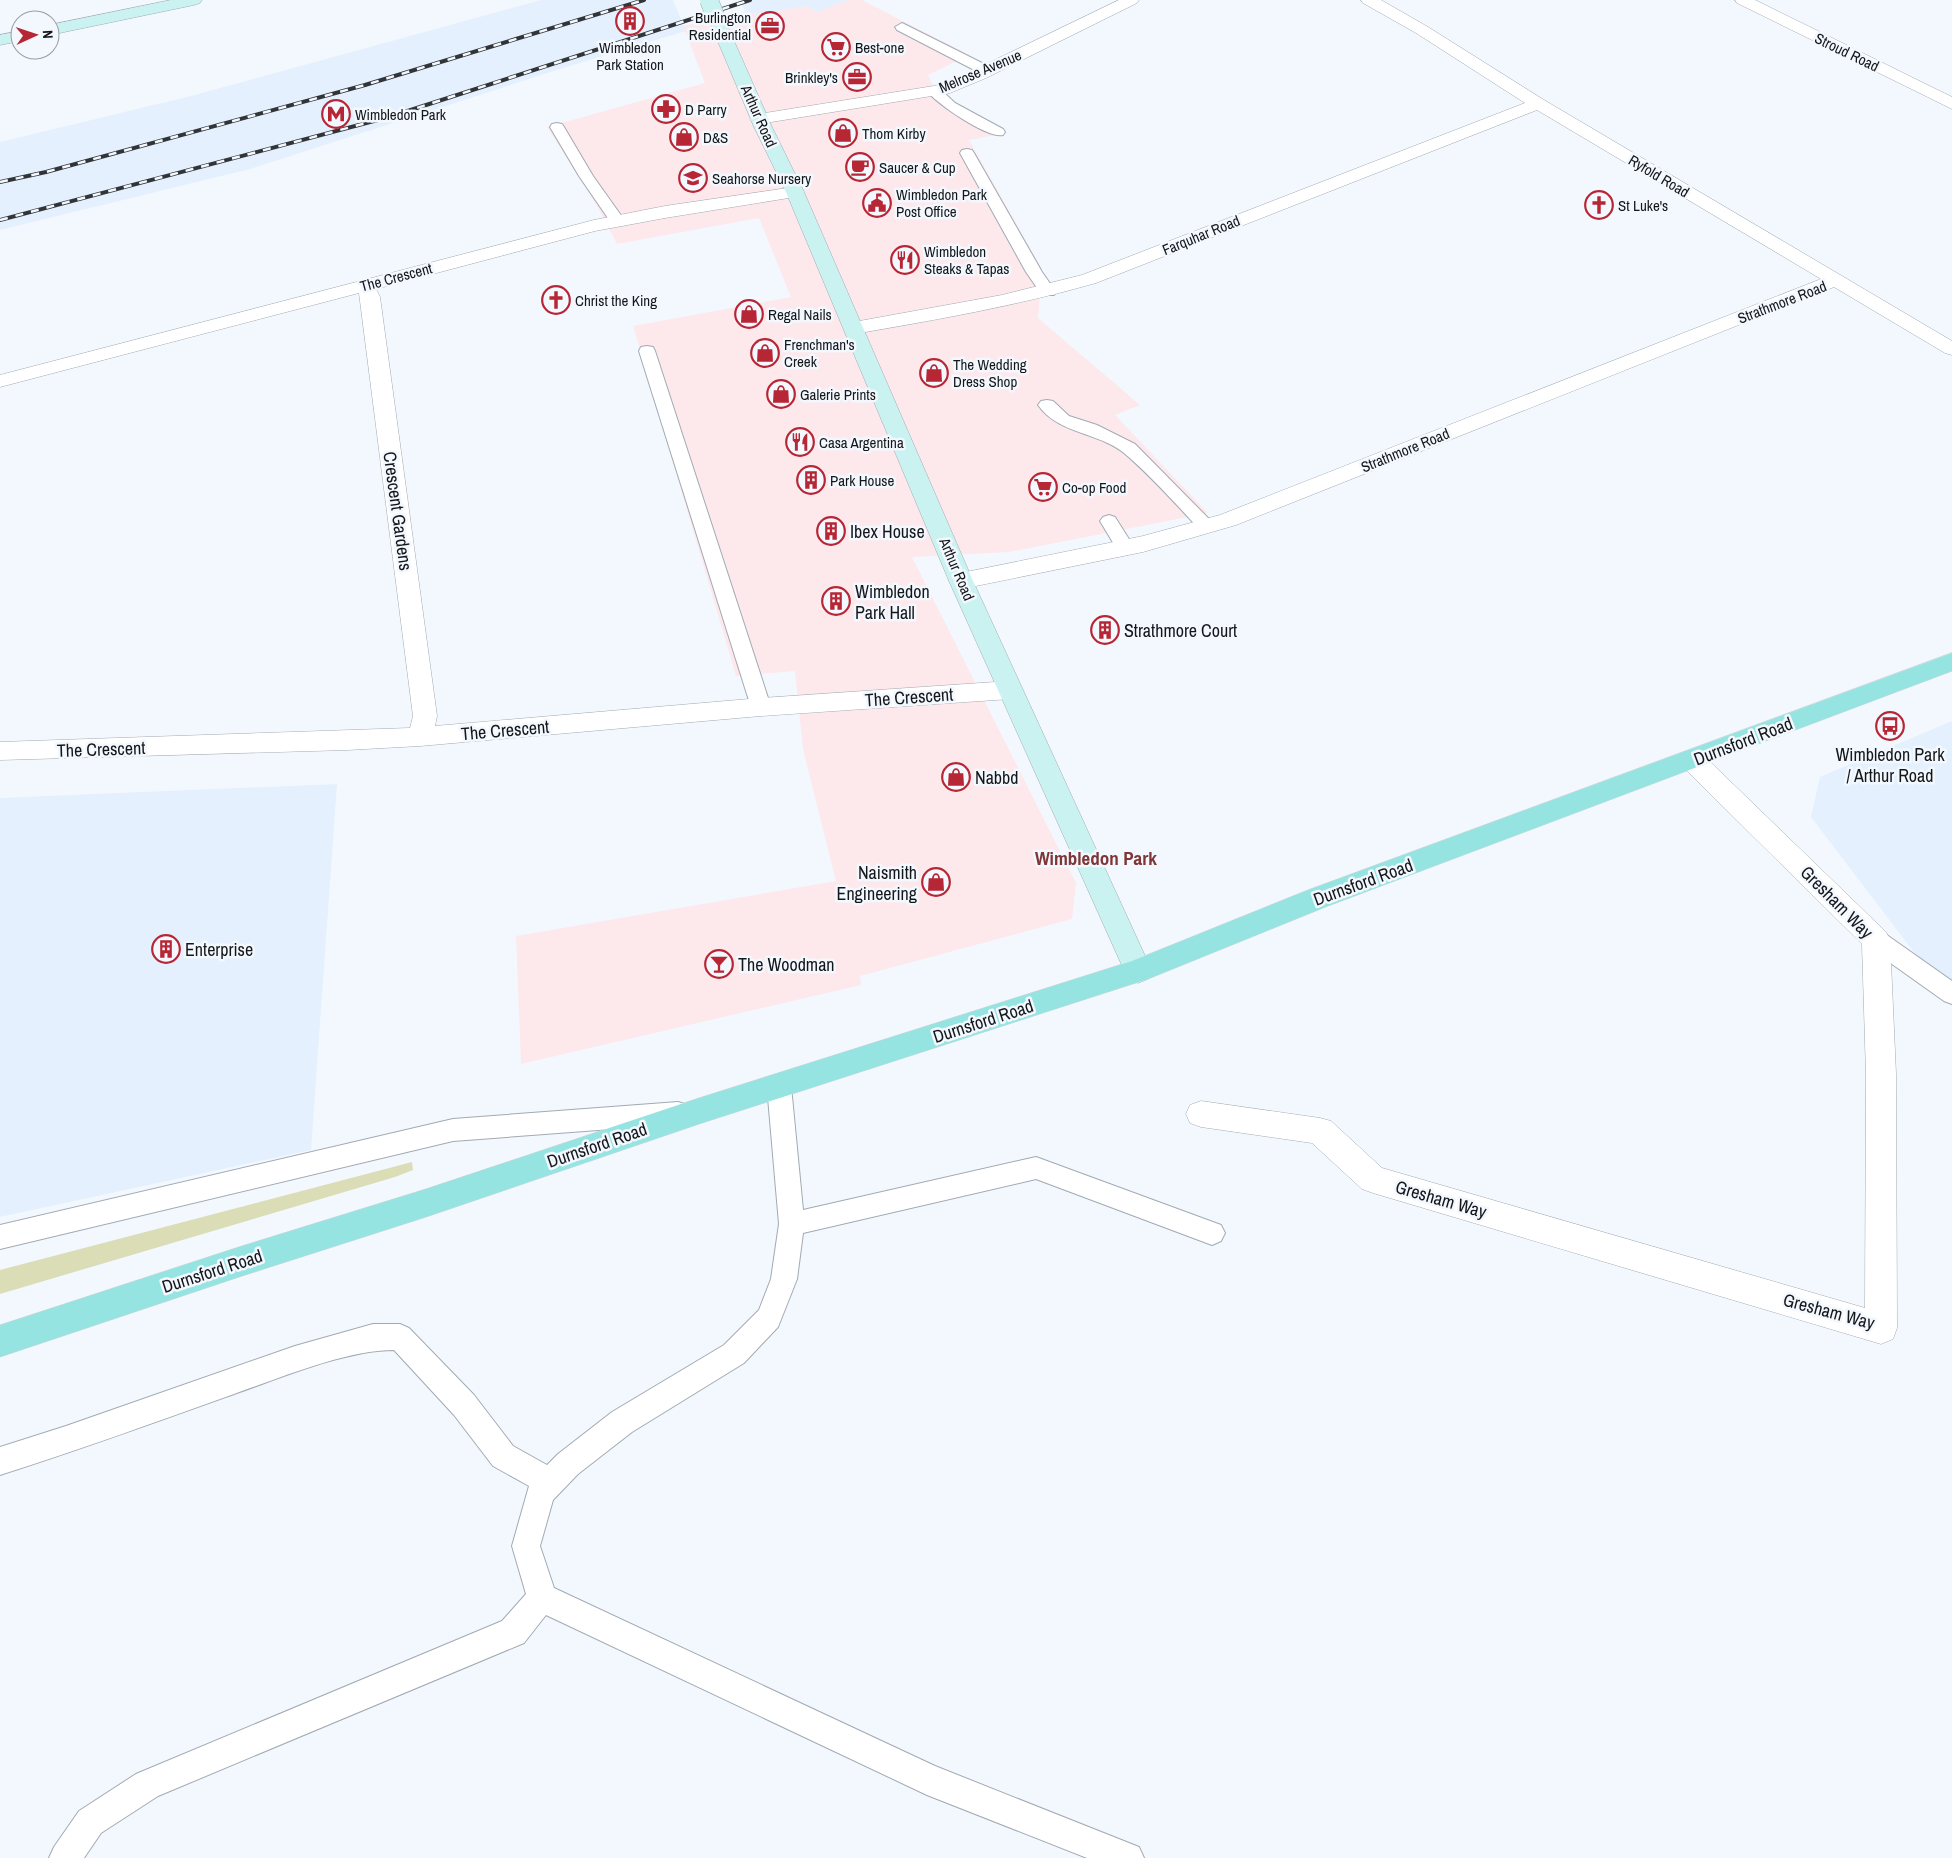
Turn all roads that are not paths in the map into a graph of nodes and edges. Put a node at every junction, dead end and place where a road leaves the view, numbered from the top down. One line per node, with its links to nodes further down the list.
1 (194, 0): 6 (street)
2 (709, 0): 13 (street, Arthur Road, bridge)
3 (1131, 0): 9 (street, Melrose Avenue)
4 (1369, 0): 11 (street, Ryfold Road)
5 (1743, 0): 12 (street, Stroud Road)
6 (174, 2): 8 (street)
7 (902, 26): 9 (lane)
8 (60, 28)
9 (987, 71): 10 (street, Melrose Avenue)
10 (934, 91): 13 (street, Melrose Avenue); 15 (lane)
11 (1538, 104): 19 (street, Ryfold Road); 21 (street, Farquhar Road)
12 (1952, 104)
13 (759, 119): 17 (street, Arthur Road)
14 (557, 127): 18 (lane)
15 (998, 132)
16 (967, 153): 21 (lane)
17 (796, 192): 18 (street, The Crescent); 22 (street, Arthur Road)
18 (617, 221): 20 (street, The Crescent)
19 (1836, 280): 23 (street, Ryfold Road); 28 (street, Strathmore Road)
20 (364, 285): 25 (street, The Crescent); 34 (street, Crescent Gardens)
21 (1048, 292): 22 (street, Farquhar Road)
22 (854, 328): 30 (street, Arthur Road)
23 (1952, 348)
24 (647, 351): 33 (lane)
25 (0, 381)
26 (1047, 405): 28 (lane)
27 (1109, 521): 29 (lane)
28 (1206, 526): 29 (street, Strathmore Road)
29 (1125, 547): 30 (street, Strathmore Road)
30 (961, 581): 32 (street, Arthur Road)
31 (1952, 662): 36 (main road, Durnsford Road)
32 (1010, 690): 33 (street, The Crescent); 38 (street, Arthur Road)
33 (761, 708): 34 (street, The Crescent)
34 (420, 737): 35 (street, The Crescent)
35 (0, 752)
36 (1692, 760): 37 (street, Gresham Way); 38 (main road, Durnsford Road)
37 (1876, 940): 39 (lane); 42 (street, Gresham Way)
38 (1138, 971): 40 (main road, Durnsford Road)
39 (1952, 994)
40 (779, 1086): 41 (main road, Durnsford Road); 43 (lane)
41 (699, 1111): 45 (lane); 46 (main road, Durnsford Road)
42 (1200, 1114)
43 (792, 1224): 44 (lane); 48 (lane)
44 (1212, 1233)
45 (0, 1237)
46 (0, 1341)
47 (0, 1461): 48 (lane)
48 (550, 1482): 49 (lane)
49 (542, 1598): 50 (lane); 51 (lane)
50 (65, 1858)
51 (1128, 1858)

